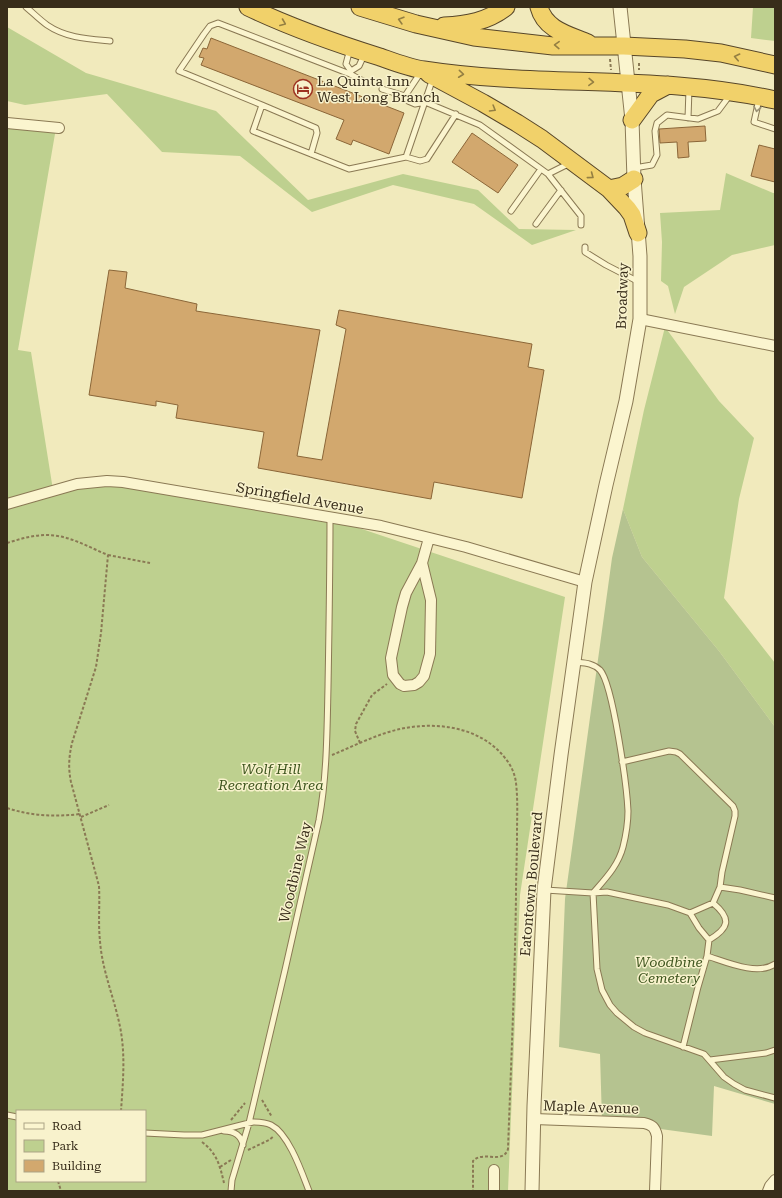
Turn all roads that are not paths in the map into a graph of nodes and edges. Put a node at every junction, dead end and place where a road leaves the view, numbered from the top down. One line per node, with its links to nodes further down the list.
1 (26, 7): 8 (lane)
2 (248, 7): 11 (highway, one-way to 11)
3 (360, 7): 7 (highway, one-way to 3)
4 (506, 7): 7 (highway)
5 (539, 7): 9 (highway)
6 (620, 7): 10 (street, Broadway)
7 (429, 26): 9 (highway, one-way to 7)
8 (110, 41)
9 (595, 46): 10 (highway)
10 (624, 46): 12 (highway, one-way to 10); 15 (street, Broadway)
11 (357, 50): 13 (lane); 13 (lane); 14 (highway)
12 (775, 65)
13 (350, 72): 16 (lane); 24 (lane)
14 (430, 73): 15 (highway, one-way to 15); 21 (lane); 23 (lane); 33 (highway, one-way to 33)
15 (634, 78): 17 (highway); 27 (street, Broadway)
16 (367, 83)
17 (668, 85): 18 (highway); 27 (highway)
18 (689, 87): 20 (highway); 26 (lane)
19 (382, 89): 21 (lane)
20 (732, 92): 22 (highway); 26 (lane)
21 (405, 96): 23 (lane)
22 (767, 98): 30 (lane, one-way to 30)
23 (425, 102): 25 (lane); 32 (lane)
24 (262, 105): 31 (lane); 31 (lane)
25 (456, 114): 32 (lane); 34 (lane)
26 (688, 118): 35 (lane)
27 (632, 120): 35 (street, Broadway)
28 (7, 123): 29 (street)
29 (59, 128)
30 (775, 129)
31 (311, 154): 32 (lane)
32 (406, 157)
33 (573, 162): 36 (lane); 37 (highway, one-way to 37)
34 (541, 169): 36 (lane); 39 (lane)
35 (634, 173): 37 (highway); 42 (street, Broadway)
36 (548, 174): 38 (lane)
37 (609, 189): 42 (highway)
38 (561, 190): 40 (lane); 41 (lane)
39 (511, 211)
40 (536, 224)
41 (582, 224)
42 (638, 233): 44 (street, Broadway)
43 (585, 247): 44 (lane)
44 (640, 283): 45 (street, Broadway)
45 (640, 319): 46 (street); 51 (street, Broadway)
46 (775, 346)
47 (7, 504): 48 (street, Springfield Avenue)
48 (330, 517): 49 (street, Springfield Avenue); 68 (lane, Woodbine Way)
49 (429, 538): 50 (street); 51 (street, Springfield Avenue)
50 (422, 563): 50 (street)
51 (585, 582): 52 (street, Eatontown Boulevard)
52 (574, 662): 53 (lane); 55 (street, Eatontown Boulevard)
53 (622, 762): 54 (lane); 56 (lane)
54 (720, 887): 57 (lane); 58 (lane)
55 (544, 890): 56 (lane); 67 (street, Eatontown Boulevard)
56 (593, 893): 59 (lane); 63 (lane)
57 (775, 898)
58 (714, 903): 59 (lane); 60 (lane)
59 (690, 913): 60 (lane)
60 (709, 940): 61 (lane)
61 (707, 956): 62 (lane); 63 (lane)
62 (775, 964)
63 (683, 1047): 65 (lane)
64 (775, 1050): 65 (lane)
65 (710, 1060): 66 (lane)
66 (775, 1098)
67 (534, 1119): 77 (street, Eatontown Boulevard); 78 (street, Maple Avenue)
68 (249, 1123): 69 (lane); 71 (lane, Woodbine Way); 75 (lane)
69 (219, 1131): 70 (lane); 71 (lane)
70 (146, 1133)
71 (242, 1147): 74 (lane, Woodbine Way)
72 (494, 1170): 76 (street)
73 (775, 1180): 79 (street)
74 (231, 1191)
75 (309, 1191)
76 (494, 1191)
77 (532, 1191)
78 (655, 1191)
79 (768, 1191)

